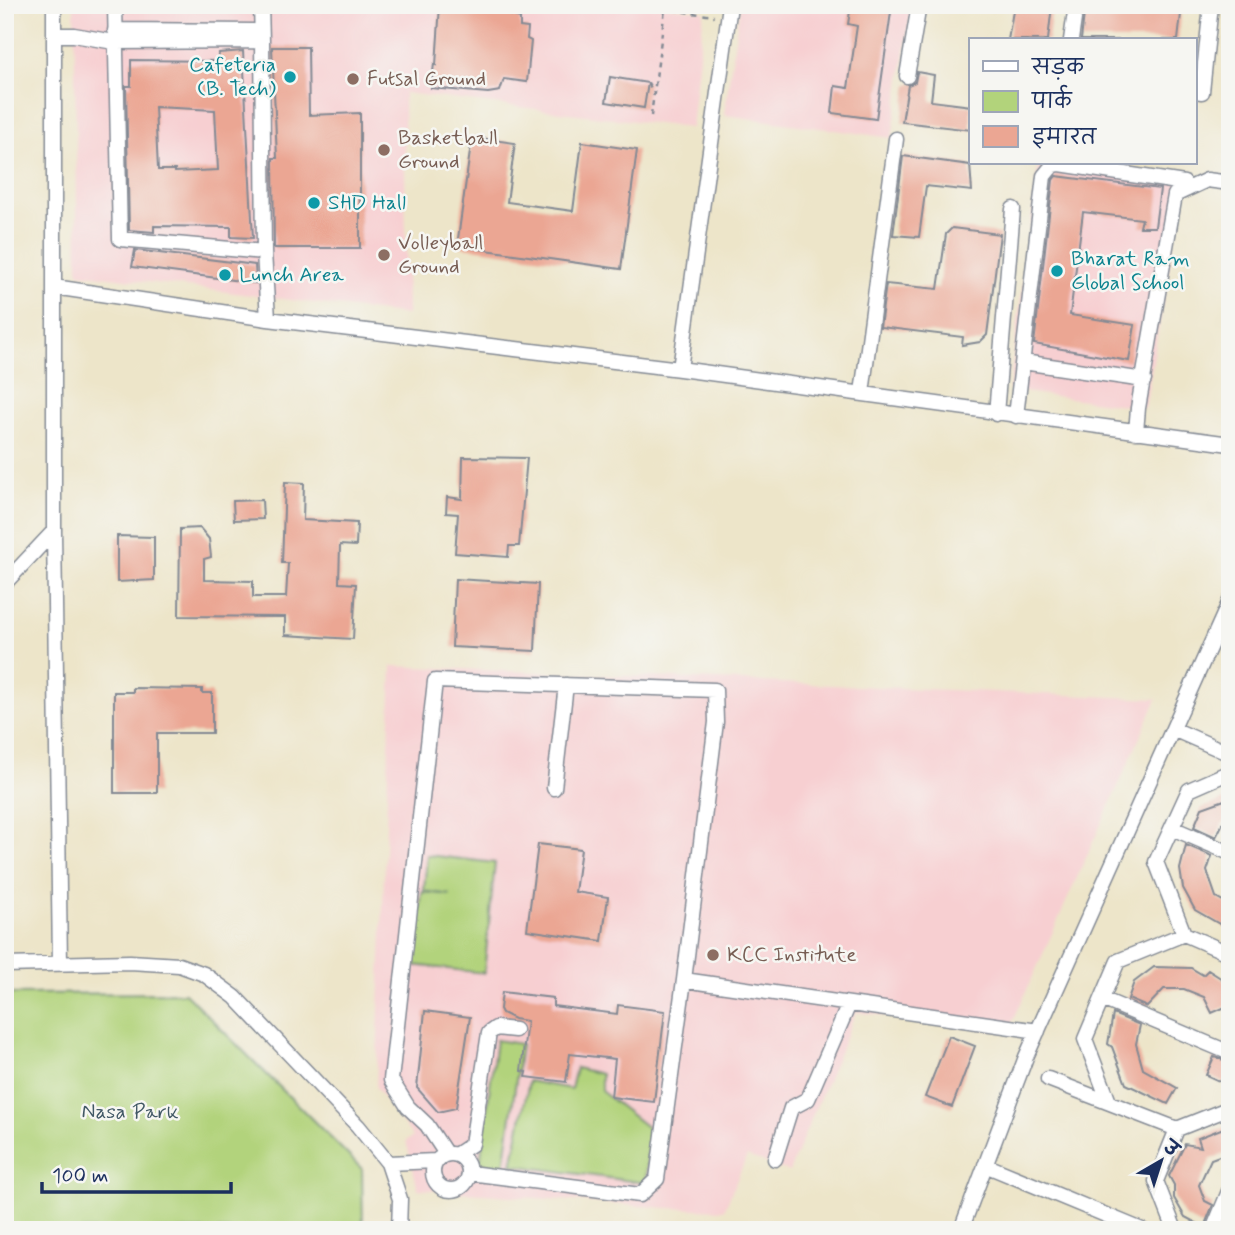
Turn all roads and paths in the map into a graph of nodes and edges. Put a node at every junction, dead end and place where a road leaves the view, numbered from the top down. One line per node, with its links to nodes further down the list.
1 (54, 5): 10 (street)
2 (115, 5): 11 (street)
3 (261, 5): 12 (street)
4 (634, 5): 8 (path)
5 (919, 5): 14 (street)
6 (1076, 5): 13 (street)
7 (1211, 5): 16 (street)
8 (665, 9): 9 (path); 17 (path)
9 (729, 11): 27 (street)
10 (55, 35): 11 (street); 24 (street)
11 (115, 36): 12 (street); 23 (street)
12 (262, 36): 23 (street)
13 (1071, 38)
14 (907, 76)
15 (648, 83): 17 (path)
16 (1196, 92)
17 (654, 93): 18 (path)
18 (651, 116)
19 (896, 139): 29 (street)
20 (1230, 183): 21 (street)
21 (1175, 195): 26 (street); 28 (street)
22 (1013, 209): 30 (street)
23 (264, 252): 25 (street)
24 (54, 287): 25 (street); 34 (street)
25 (268, 319): 27 (street)
26 (1023, 362): 28 (street); 31 (street)
27 (680, 369): 29 (street)
28 (1144, 380): 32 (street)
29 (862, 393): 30 (street)
30 (996, 414): 31 (street)
31 (1016, 416): 32 (street)
32 (1136, 432): 33 (street)
33 (1230, 444)
34 (54, 531): 35 (street); 47 (street)
35 (5, 583)
36 (1230, 601): 37 (street)
37 (1225, 623): 39 (street)
38 (566, 685): 42 (street); 49 (street); 59 (street)
39 (1173, 729): 40 (street); 53 (street)
40 (1230, 754)
41 (1230, 772): 43 (street)
42 (554, 788)
43 (1172, 828): 44 (street); 45 (street)
44 (1230, 853)
45 (1184, 934): 46 (street); 50 (street)
46 (1230, 954)
47 (60, 964): 48 (street); 61 (street)
48 (5, 965)
49 (684, 980): 51 (street); 63 (street)
50 (1102, 999): 54 (street); 56 (street)
51 (849, 1004): 53 (street); 60 (street)
52 (515, 1030): 59 (street)
53 (1038, 1031): 62 (street)
54 (1230, 1053)
55 (1048, 1079): 56 (street)
56 (1108, 1102): 58 (street)
57 (1230, 1108): 58 (street)
58 (1177, 1129): 68 (street)
59 (446, 1157): 61 (street); 63 (street); 63 (street)
60 (775, 1159)
61 (388, 1163): 65 (street)
62 (985, 1165): 66 (street); 67 (street)
63 (470, 1173)
64 (1230, 1189): 69 (street)
65 (399, 1230)
66 (961, 1230)
67 (1142, 1230)
68 (1175, 1230)
69 (1213, 1230)

